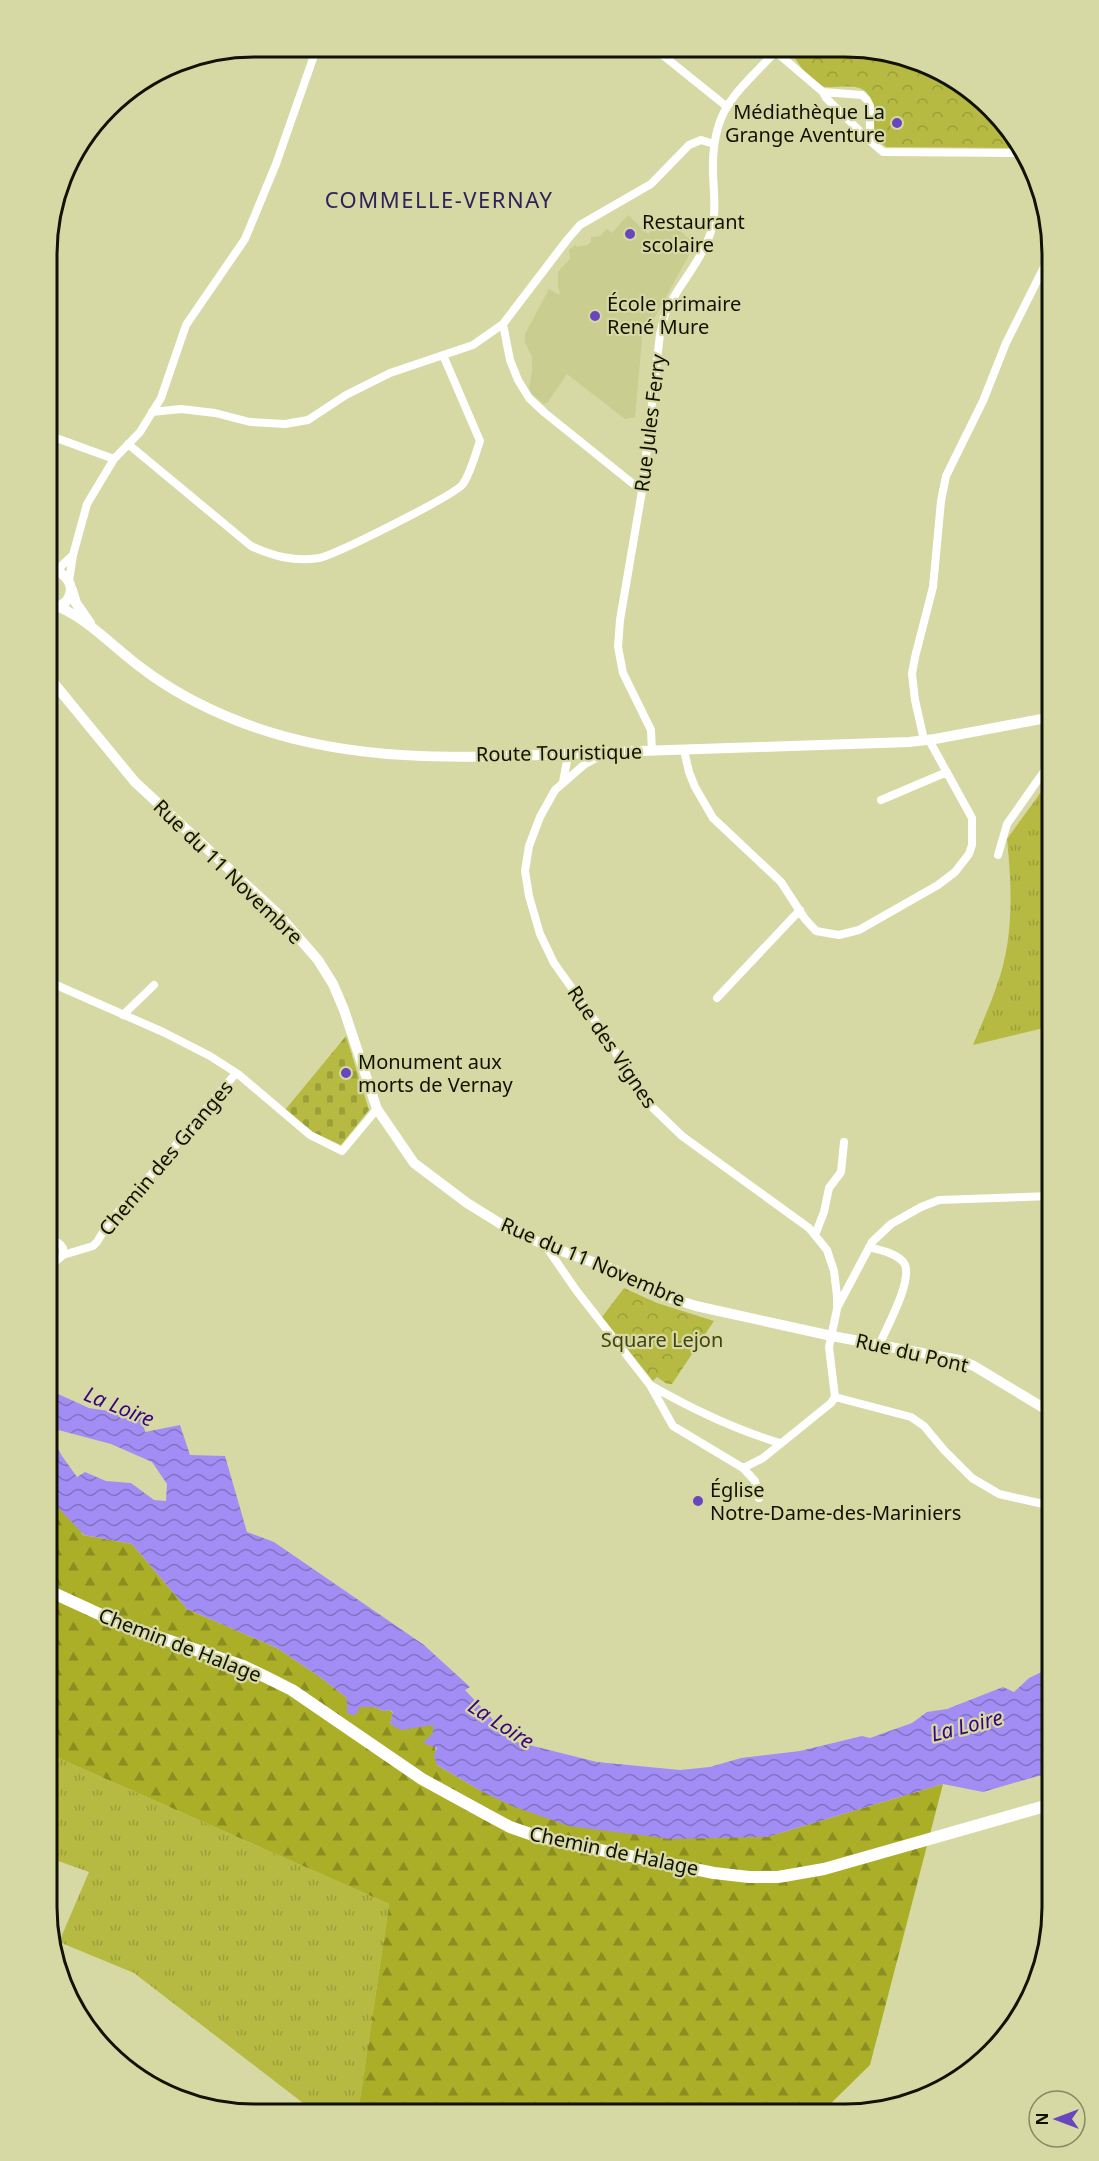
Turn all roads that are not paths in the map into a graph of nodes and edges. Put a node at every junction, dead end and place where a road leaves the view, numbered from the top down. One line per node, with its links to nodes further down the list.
1 (313, 57): 13 (street)
2 (665, 57): 6 (street)
3 (770, 57): 6 (street, Rue Jules Ferry)
4 (783, 57): 5 (street)
5 (823, 92): 7 (street); 7 (street)
6 (726, 106): 8 (street, Rue Jules Ferry)
7 (870, 141): 9 (street)
8 (714, 144): 11 (street); 17 (street, Rue Jules Ferry)
9 (1014, 153)
10 (1042, 271): 27 (street)
11 (503, 324): 12 (street); 17 (street)
12 (443, 355): 13 (street); 15 (street)
13 (152, 412): 15 (street)
14 (57, 439): 16 (street)
15 (128, 444): 16 (street)
16 (114, 459): 18 (street)
17 (642, 491): 29 (street, Rue Jules Ferry)
18 (73, 555): 19 (street); 21 (street)
19 (57, 567)
20 (57, 573): 21 (street)
21 (70, 585): 22 (street); 24 (street, Route Touristique)
22 (57, 606)
23 (57, 609): 24 (street, Route Touristique)
24 (96, 631): 31 (street, Route Touristique)
25 (57, 687): 43 (street, Rue du 11 Novembre)
26 (1042, 719): 27 (street, Route Touristique)
27 (927, 740): 28 (street, Route Touristique); 32 (street)
28 (684, 750): 29 (street, Route Touristique); 37 (street)
29 (652, 751): 30 (street, Route Touristique)
30 (607, 753): 31 (street, Route Touristique); 34 (street, Rue des Vignes)
31 (561, 754): 34 (street)
32 (947, 772): 35 (street); 37 (street)
33 (1042, 774): 36 (street)
34 (562, 782): 46 (street, Rue des Vignes)
35 (881, 800)
36 (998, 855)
37 (801, 910): 40 (street)
38 (57, 985): 41 (street)
39 (154, 985): 41 (street)
40 (717, 998)
41 (123, 1015): 42 (street)
42 (236, 1073): 43 (street); 50 (street, Chemin des Granges)
43 (377, 1109): 48 (street, Rue du 11 Novembre)
44 (844, 1142): 46 (street)
45 (1042, 1196): 49 (street)
46 (815, 1236): 52 (street, Rue des Vignes)
47 (57, 1243): 50 (street)
48 (545, 1245): 53 (street, Rue du 11 Novembre); 55 (street)
49 (869, 1247): 52 (street); 54 (street)
50 (63, 1256): 51 (street, Chemin des Granges)
51 (57, 1260)
52 (837, 1309): 53 (street, Rue des Vignes)
53 (832, 1335): 54 (street, Rue du Pont); 56 (street, Rue des Vignes)
54 (880, 1343): 57 (street, Rue du Pont)
55 (650, 1385): 58 (street); 59 (street)
56 (835, 1397): 58 (street); 61 (street)
57 (1042, 1407)
58 (780, 1443): 59 (street)
59 (743, 1468): 60 (street)
60 (759, 1498)
61 (1042, 1504)
62 (57, 1595): 63 (main road, Chemin de Halage)
63 (1042, 1807)

